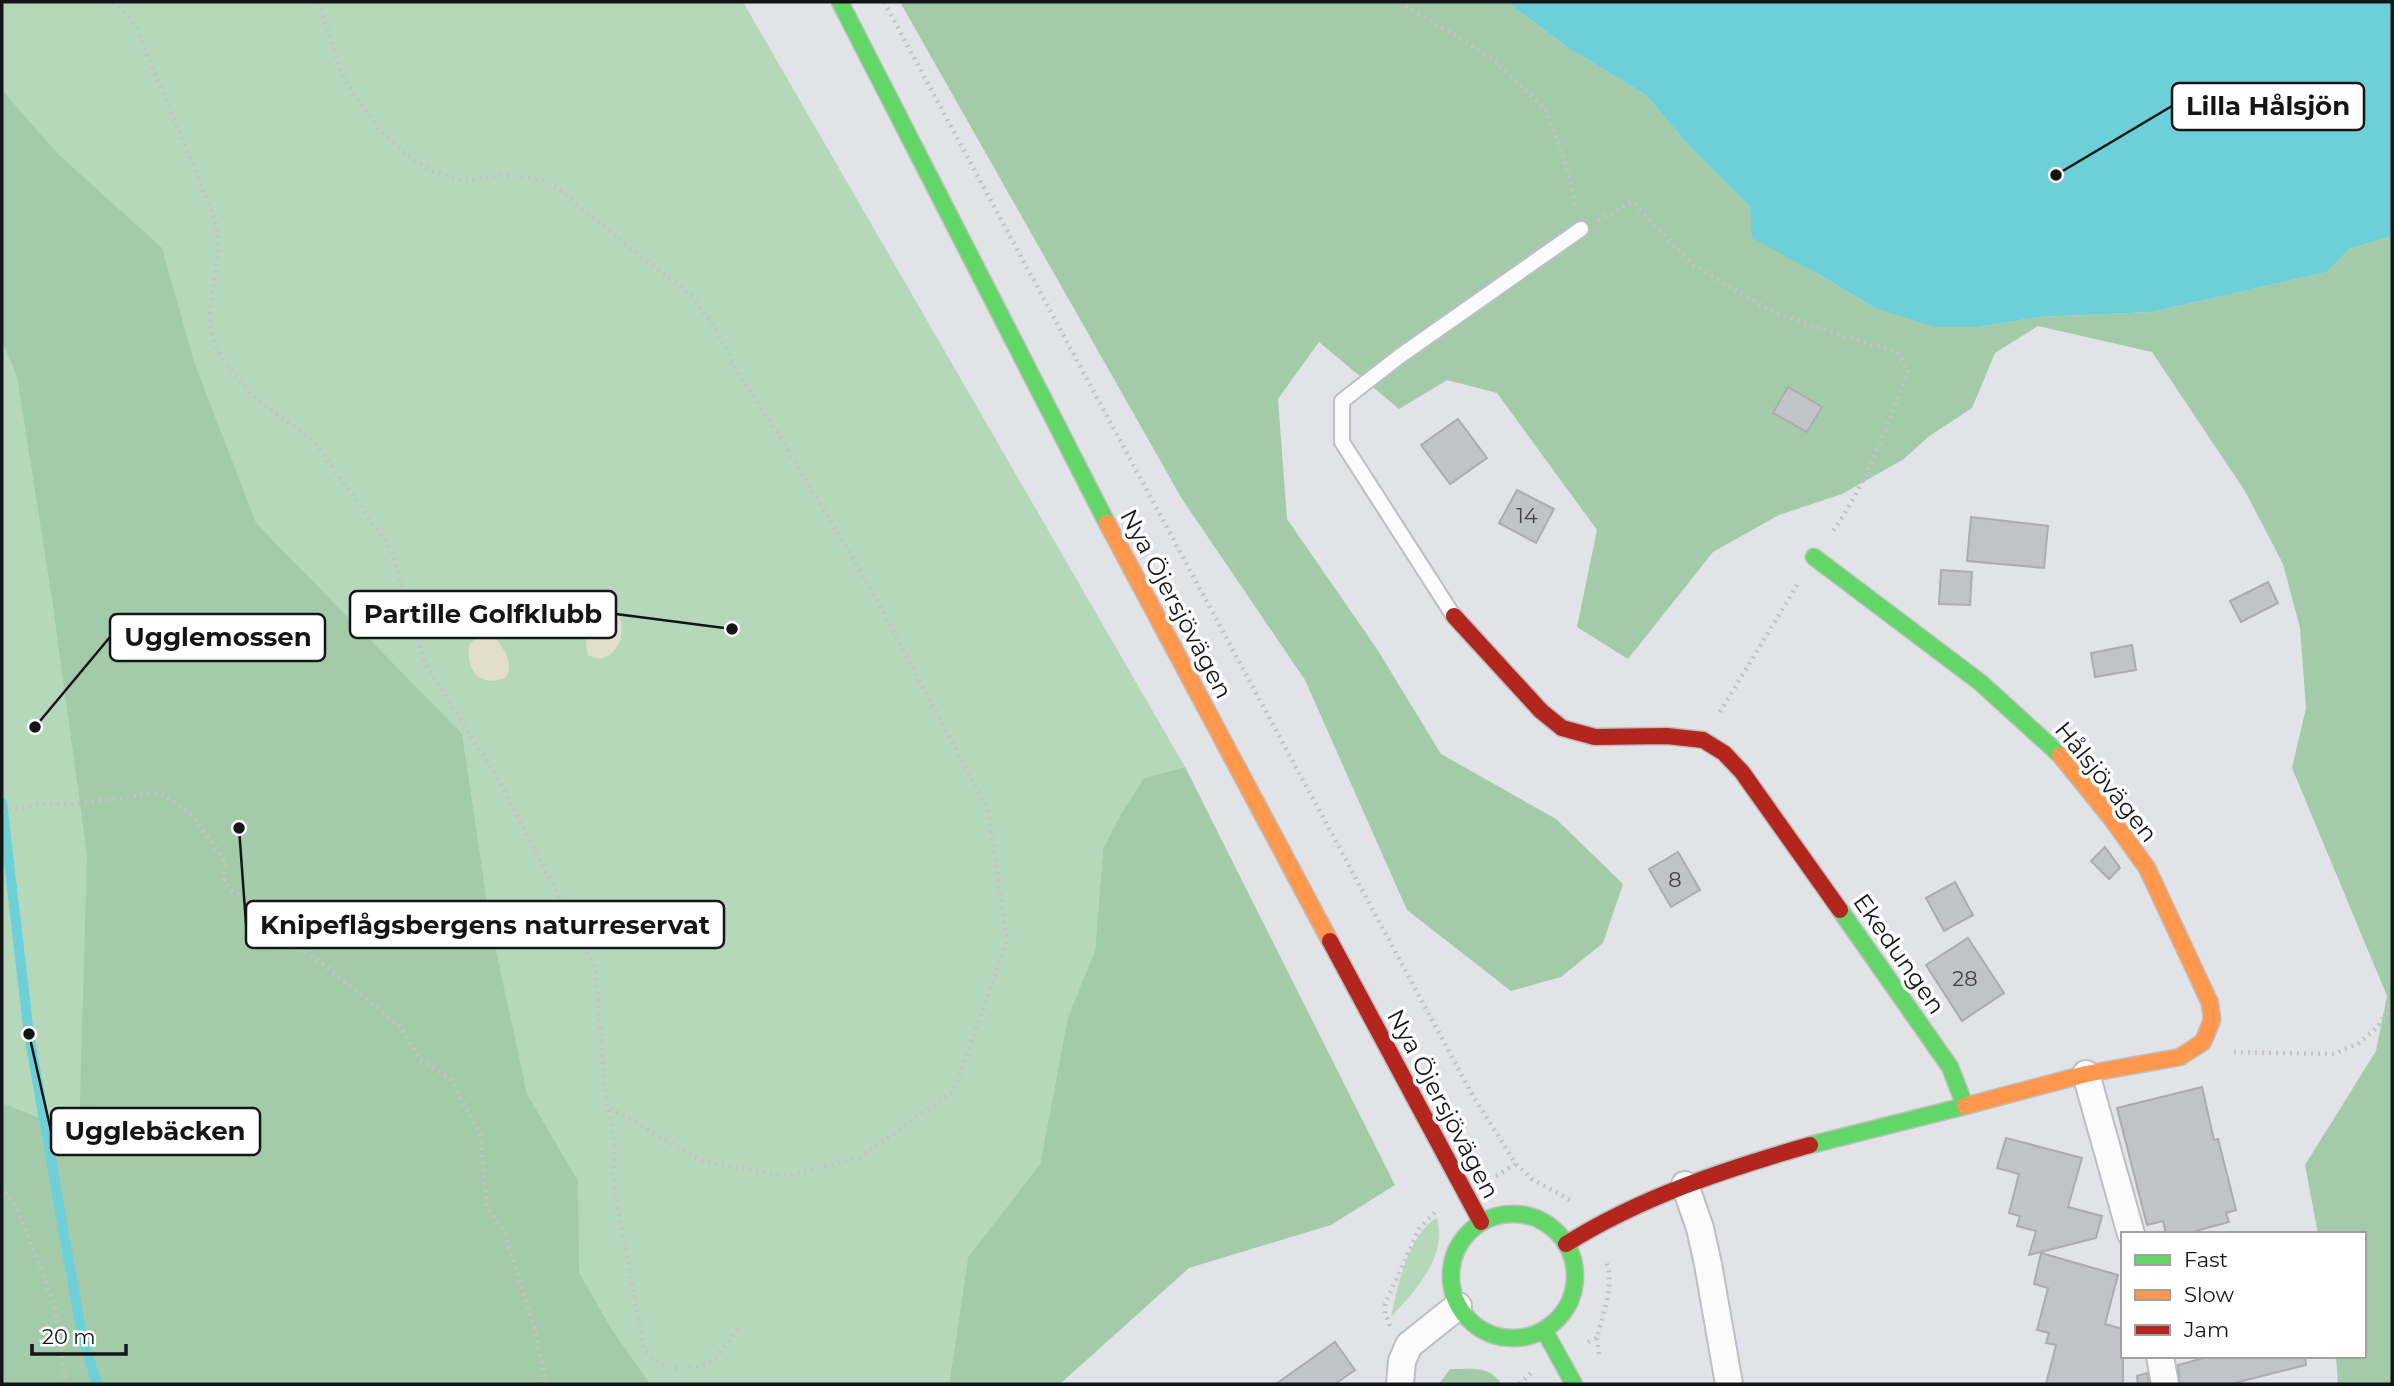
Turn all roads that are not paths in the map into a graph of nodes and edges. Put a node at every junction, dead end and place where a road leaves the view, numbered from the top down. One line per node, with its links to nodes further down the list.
1 (840, 2): 8 (street, Nya Öjersjövägen)
2 (1581, 229): 4 (lane)
3 (1814, 558): 5 (street, Hålsjövägen)
4 (1454, 617): 6 (street, Ekedungen)
5 (2086, 1074): 6 (street); 9 (street)
6 (1965, 1106): 7 (street)
7 (1685, 1185): 10 (street); 16 (street)
8 (1481, 1222): 10 (street); 11 (street)
9 (2130, 1232)
10 (1566, 1244): 12 (street)
11 (1458, 1306): 12 (street); 14 (street)
12 (1544, 1330): 15 (street)
13 (2160, 1358): 17 (street)
14 (1401, 1384)
15 (1574, 1384)
16 (1729, 1384)
17 (2165, 1384)

